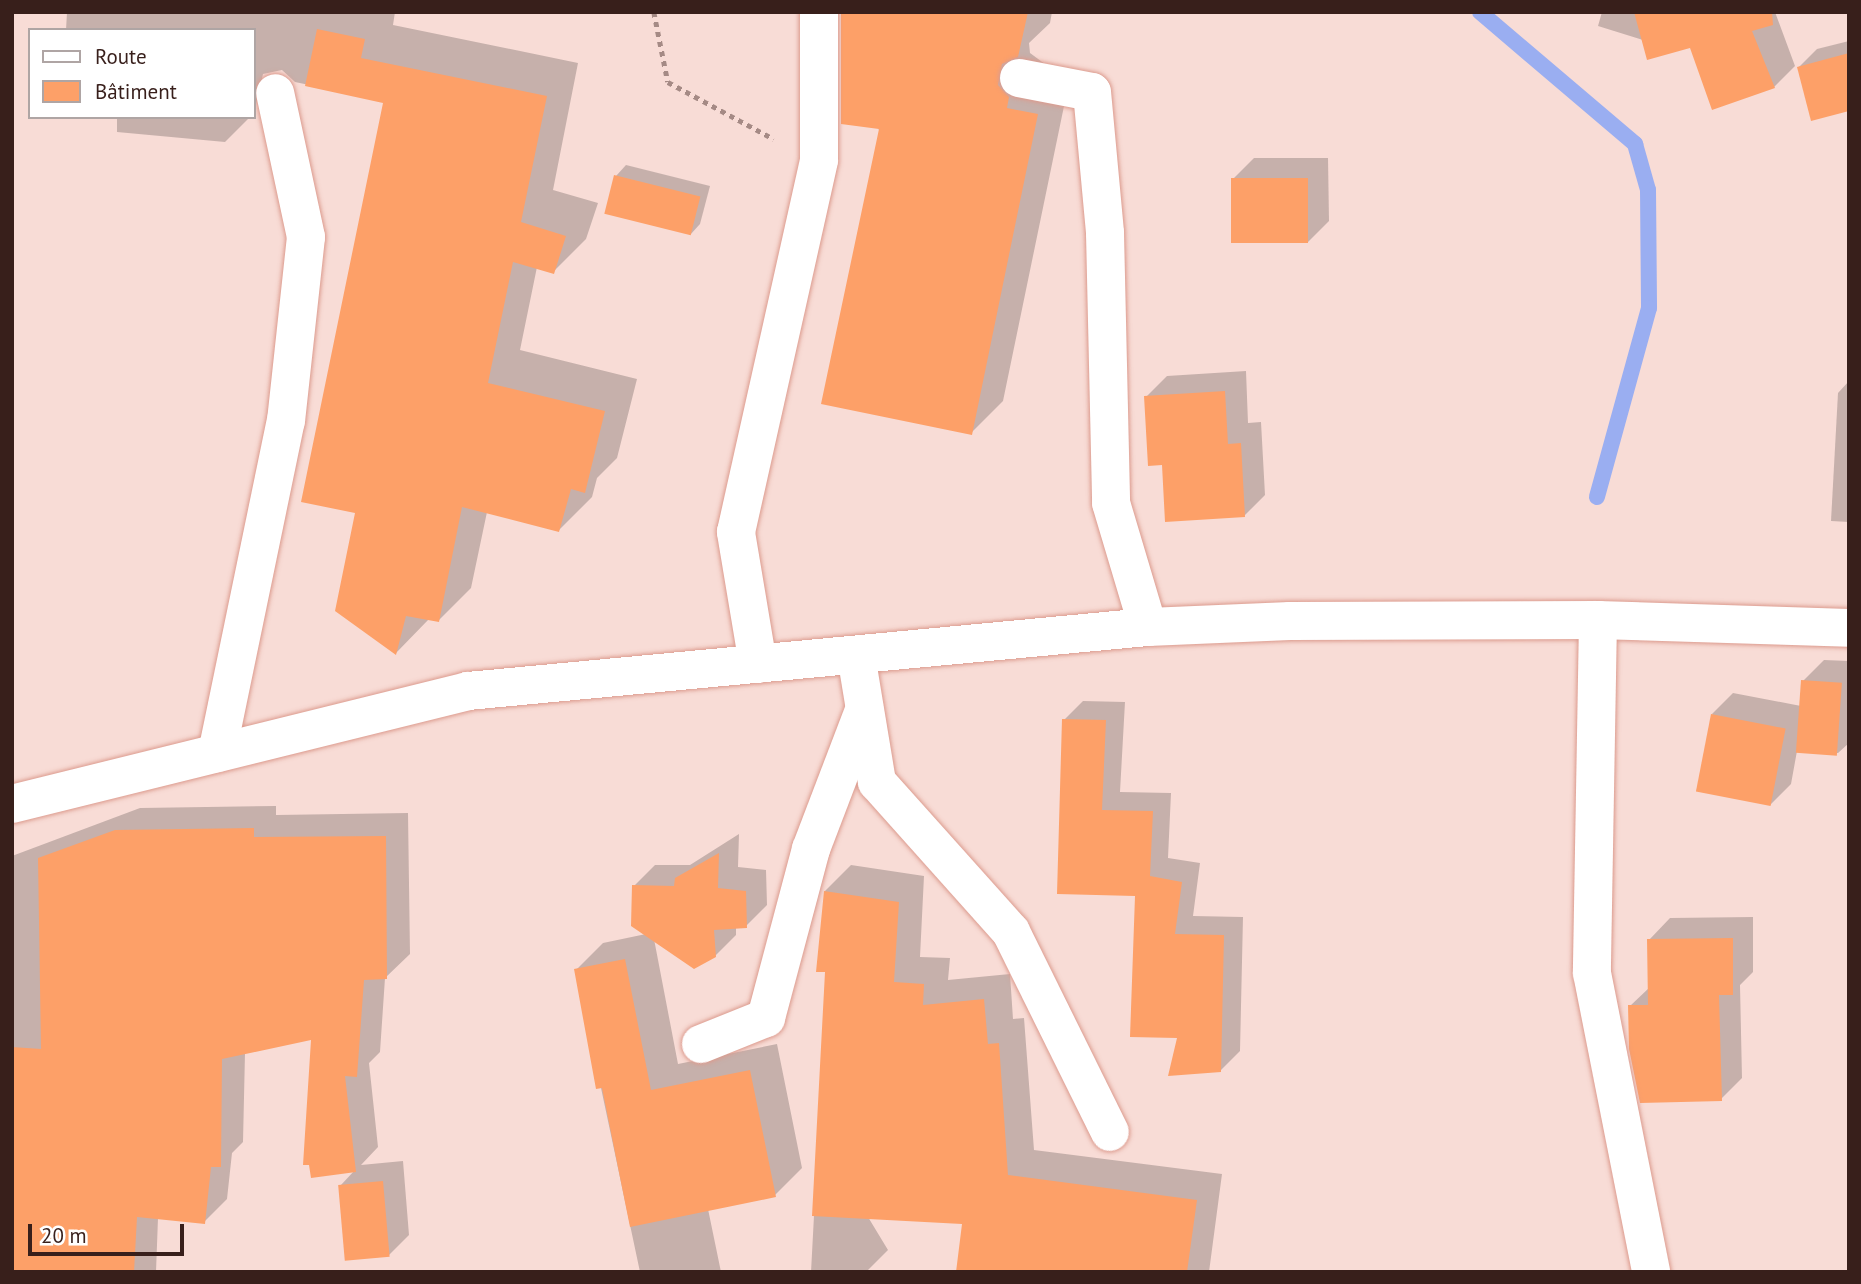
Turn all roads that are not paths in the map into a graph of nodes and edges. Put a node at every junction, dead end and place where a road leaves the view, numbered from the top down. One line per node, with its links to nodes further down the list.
1 (819, 12): 8 (main road)
2 (1019, 78): 5 (main road)
3 (275, 93): 10 (main road)
4 (1598, 620): 5 (main road); 6 (main road); 14 (main road)
5 (1148, 627): 7 (main road)
6 (1849, 628)
7 (856, 654): 8 (main road); 9 (main road)
8 (758, 664): 10 (main road)
9 (865, 708): 12 (main road); 13 (main road)
10 (217, 753): 11 (main road)
11 (12, 804)
12 (701, 1044)
13 (1110, 1132)
14 (1651, 1272)

